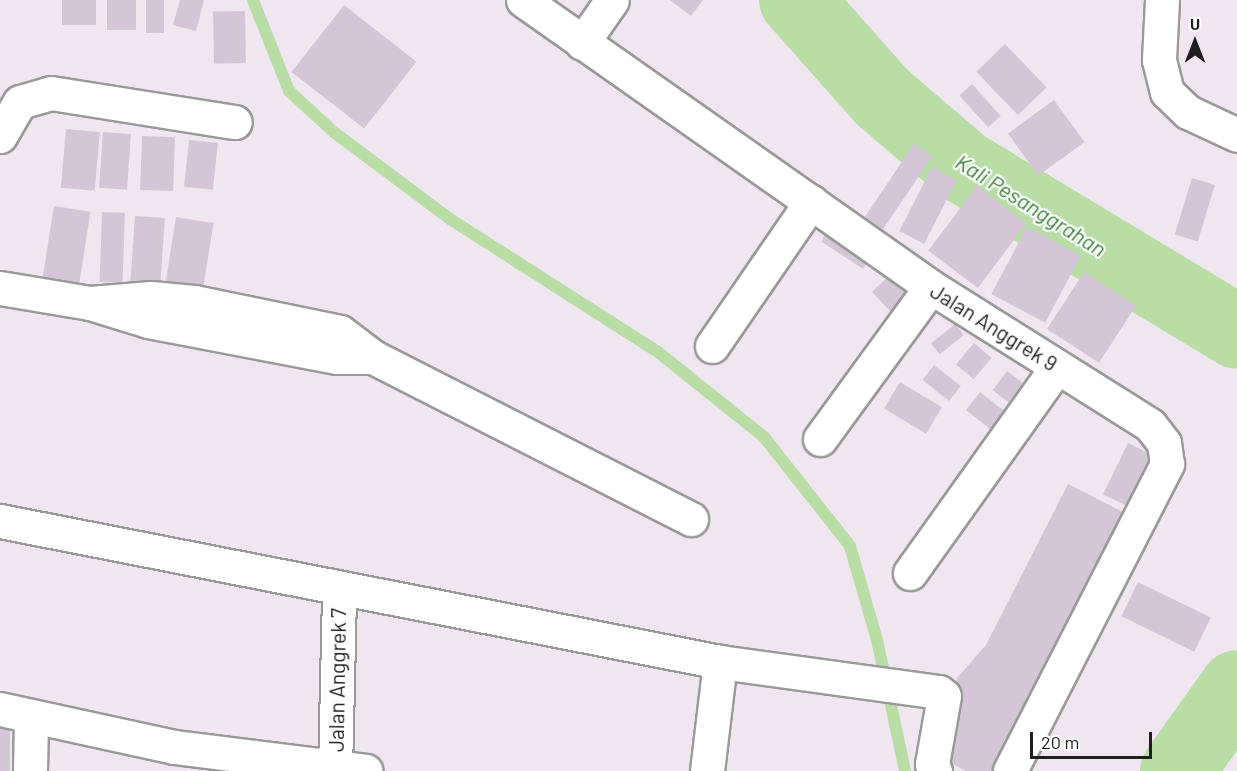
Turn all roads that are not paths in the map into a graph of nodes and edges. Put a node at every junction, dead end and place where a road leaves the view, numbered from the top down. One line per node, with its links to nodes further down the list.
1 (523, 0): 4 (street, Jalan Anggrek 9)
2 (612, 0): 4 (street)
3 (1162, 0): 6 (street)
4 (582, 43): 8 (street, Jalan Anggrek 9)
5 (235, 122): 7 (street)
6 (1237, 135)
7 (0, 136)
8 (811, 202): 9 (street, Jalan Anggrek 9); 11 (street)
9 (931, 287): 12 (street, Jalan Anggrek 9); 13 (street)
10 (0, 288): 14 (street)
11 (712, 346)
12 (1057, 367): 16 (street); 25 (street, Jalan Anggrek 9)
13 (820, 439)
14 (692, 519)
15 (0, 521): 17 (street)
16 (910, 573)
17 (339, 588): 18 (street); 21 (street, Jalan Anggrek 7)
18 (720, 662): 23 (street); 24 (street)
19 (16, 713): 20 (street); 22 (street)
20 (174, 759): 21 (street)
21 (346, 770)
22 (30, 771)
23 (707, 771)
24 (935, 771)
25 (1010, 771)

